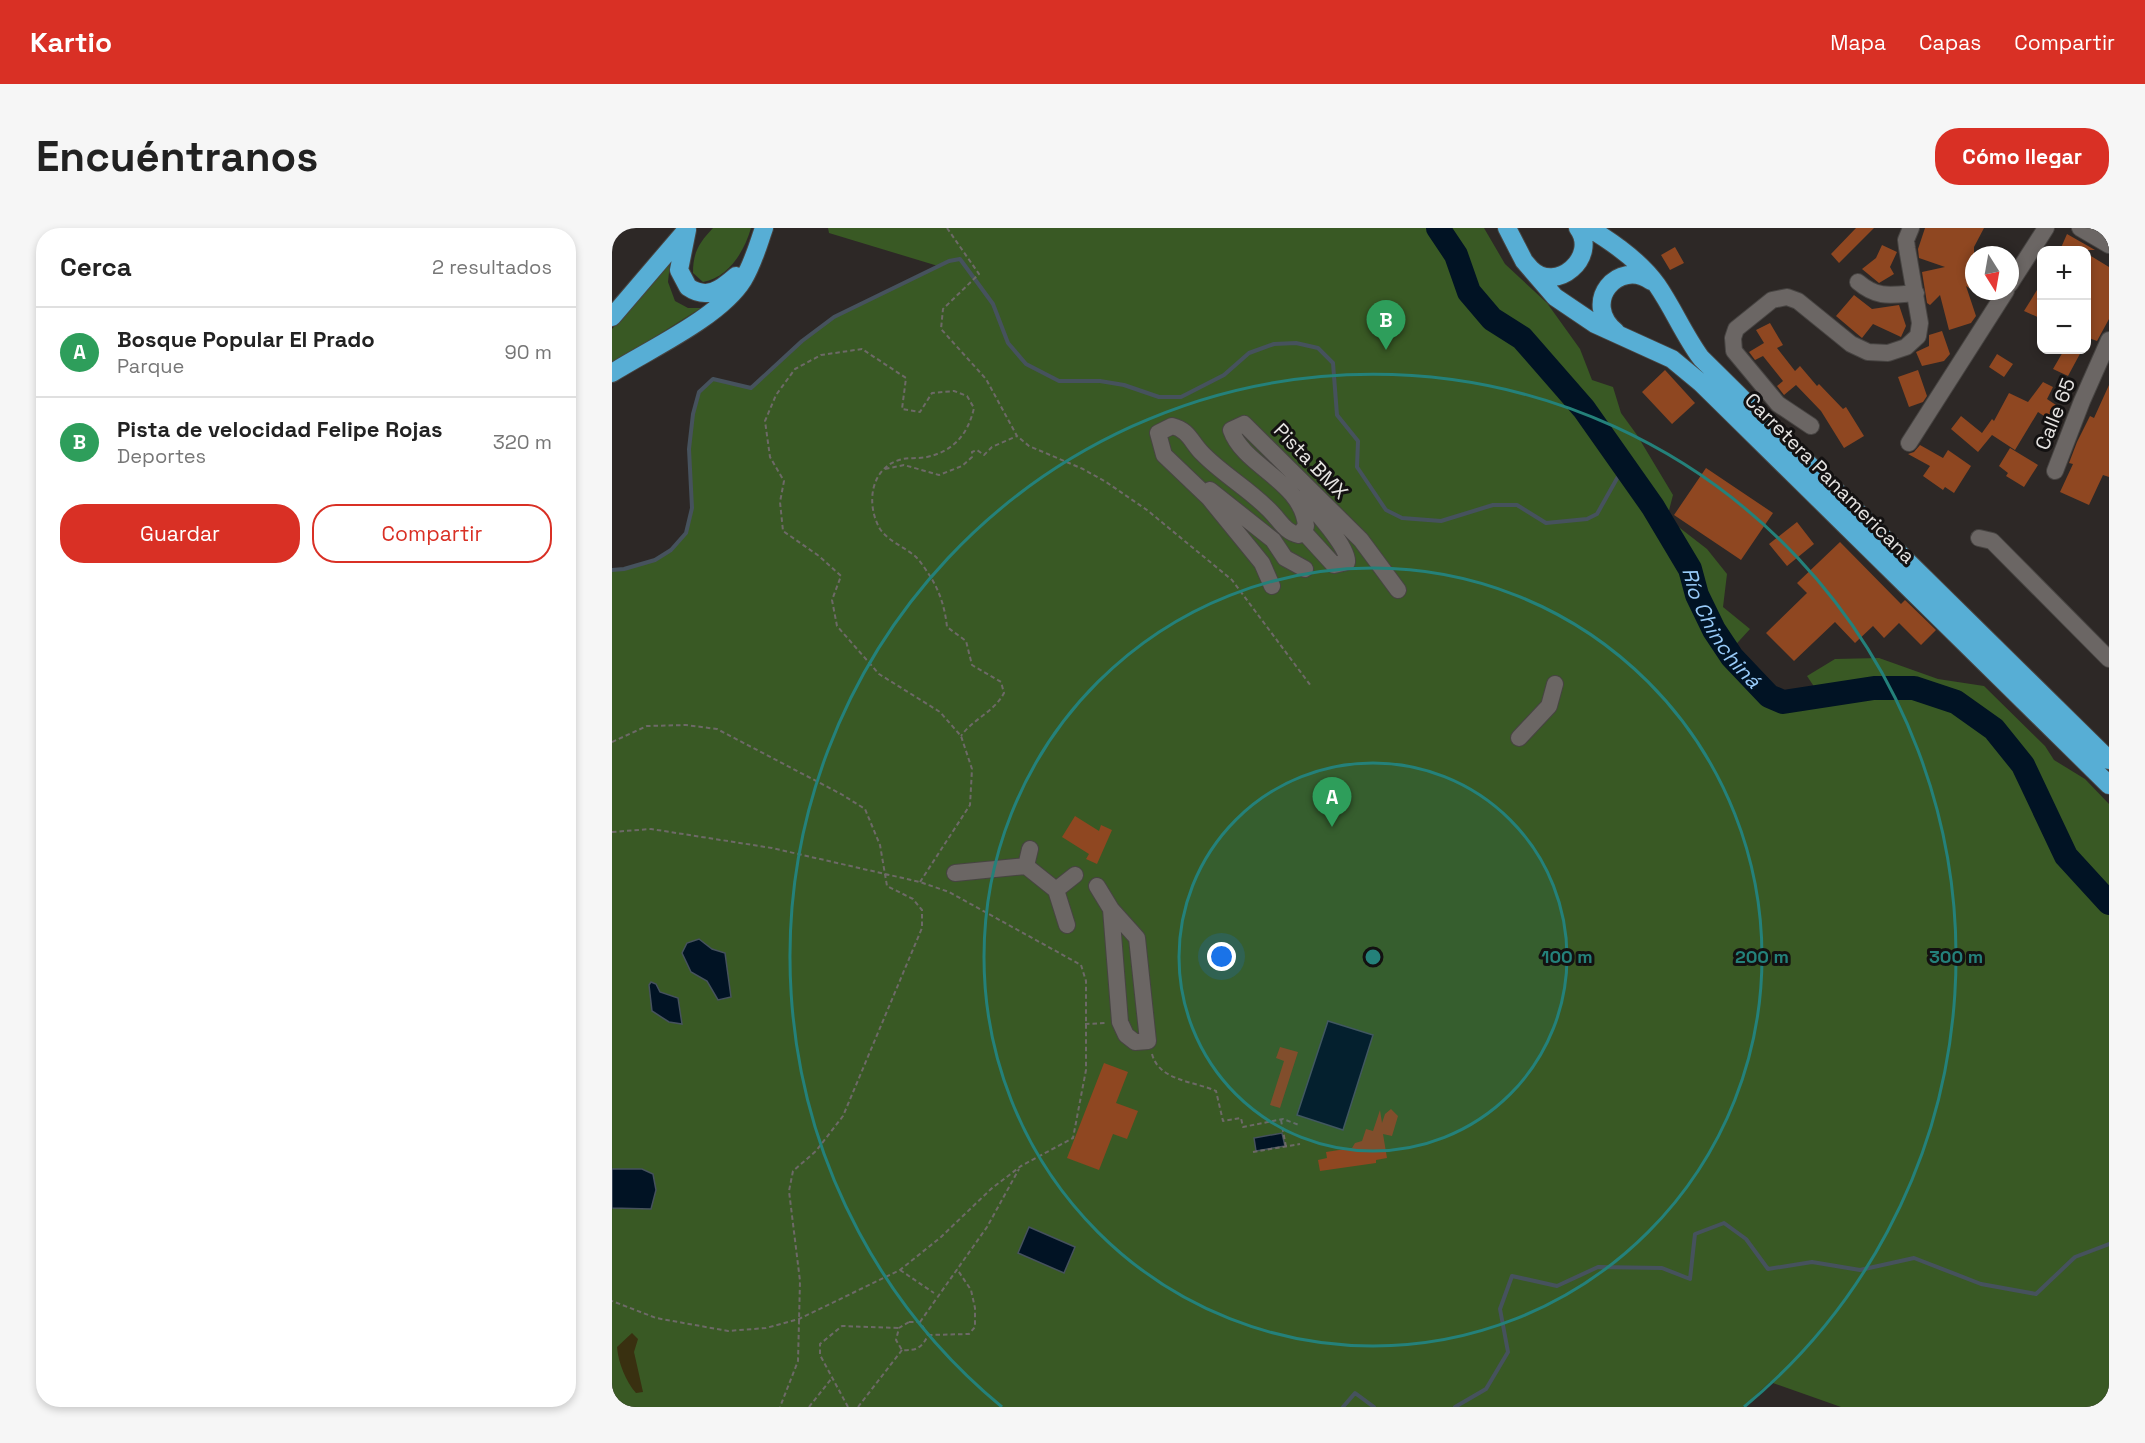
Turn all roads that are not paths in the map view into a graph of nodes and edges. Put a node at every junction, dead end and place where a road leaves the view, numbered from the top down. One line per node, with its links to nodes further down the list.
1 (764, 228): 10 (highway)
2 (1506, 228): 11 (highway, Carretera Panamericana)
3 (1578, 228): 11 (highway)
4 (1589, 228): 14 (highway, Carretera Panamericana)
5 (1911, 228): 15 (street)
6 (2046, 228): 12 (street)
7 (2080, 228): 9 (street)
8 (688, 229): 10 (highway); 17 (highway)
9 (2109, 245)
10 (753, 261): 20 (highway)
11 (1524, 261): 18 (highway, Carretera Panamericana)
12 (2019, 270)
13 (1858, 282): 15 (street)
14 (1657, 285): 18 (highway); 34 (highway, Carretera Panamericana)
15 (1916, 293): 21 (street)
16 (2000, 300): 22 (street)
17 (612, 317)
18 (1617, 333): 35 (highway, Carretera Panamericana)
19 (2109, 340): 23 (street, Calle 65)
20 (612, 373)
21 (1810, 426)
22 (1909, 443)
23 (2055, 471)
24 (1277, 477): 26 (street, Pista BMX); 26 (street, Pista BMX); 30 (street, Pista BMX)
25 (1192, 482): 26 (street, Pista BMX); 28 (street, Pista BMX); 29 (street, Pista BMX)
26 (1303, 531)
27 (1979, 538): 31 (street)
28 (1305, 569)
29 (1272, 585)
30 (1398, 590)
31 (2109, 659)
32 (1555, 684): 33 (street)
33 (1519, 738)
34 (2109, 760)
35 (2109, 785)
36 (1030, 849): 37 (street)
37 (1026, 866): 38 (street); 41 (street)
38 (955, 873)
39 (1075, 875): 41 (street)
40 (1097, 886): 42 (street)
41 (1056, 890): 43 (street)
42 (1111, 909): 42 (street)
43 (1067, 925)

